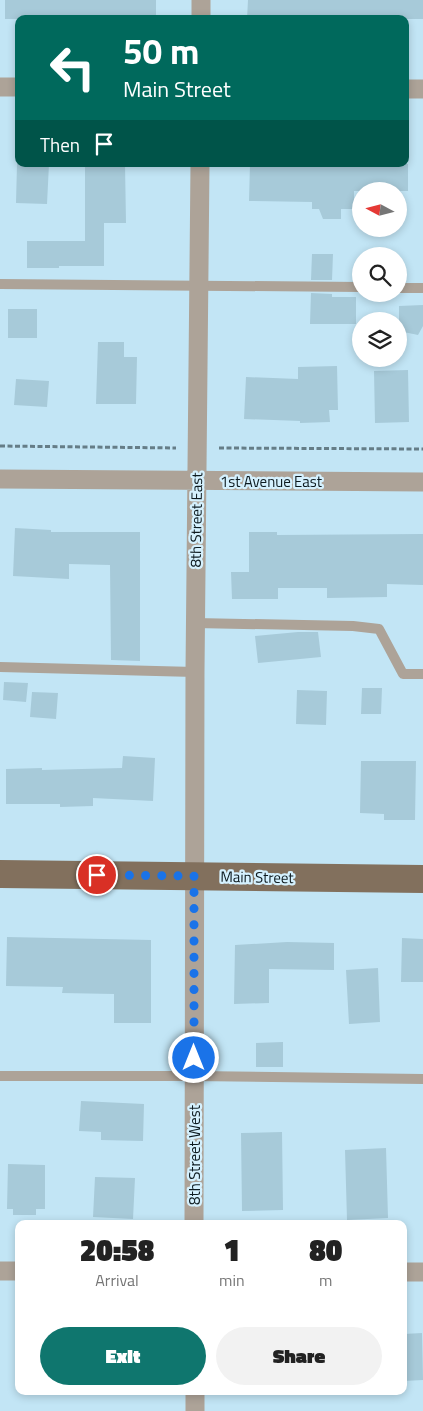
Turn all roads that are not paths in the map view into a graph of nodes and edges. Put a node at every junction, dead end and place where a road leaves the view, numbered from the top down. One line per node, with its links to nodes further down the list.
1 (202, 0): 2 (street)
2 (201, 15)
3 (0, 87): 4 (street)
4 (15, 87)
5 (409, 89): 6 (street)
6 (423, 89)
7 (200, 167): 9 (street, 8th Street East)
8 (0, 284): 9 (lane)
9 (199, 285): 10 (lane); 14 (street, 8th Street East)
10 (352, 287)
11 (407, 288): 12 (lane)
12 (423, 288)
13 (0, 479): 14 (street, 1st Avenue East)
14 (197, 481): 15 (street, 1st Avenue East); 16 (street, 8th Street East)
15 (423, 482)
16 (195, 623): 18 (street, 8th Street East); 19 (lane)
17 (0, 667): 18 (lane)
18 (195, 672): 21 (street, 8th Street East)
19 (423, 674)
20 (0, 874): 21 (main road, Main Street)
21 (194, 876): 22 (main road, Main Street); 24 (street, 8th Street West)
22 (423, 879)
23 (0, 1076): 24 (lane)
24 (194, 1076): 25 (lane); 26 (street, 8th Street West)
25 (423, 1079)
26 (194, 1220)
27 (0, 1271): 28 (street)
28 (15, 1271)
29 (407, 1272): 30 (street)
30 (423, 1272)
31 (195, 1395): 32 (street)
32 (195, 1411)

